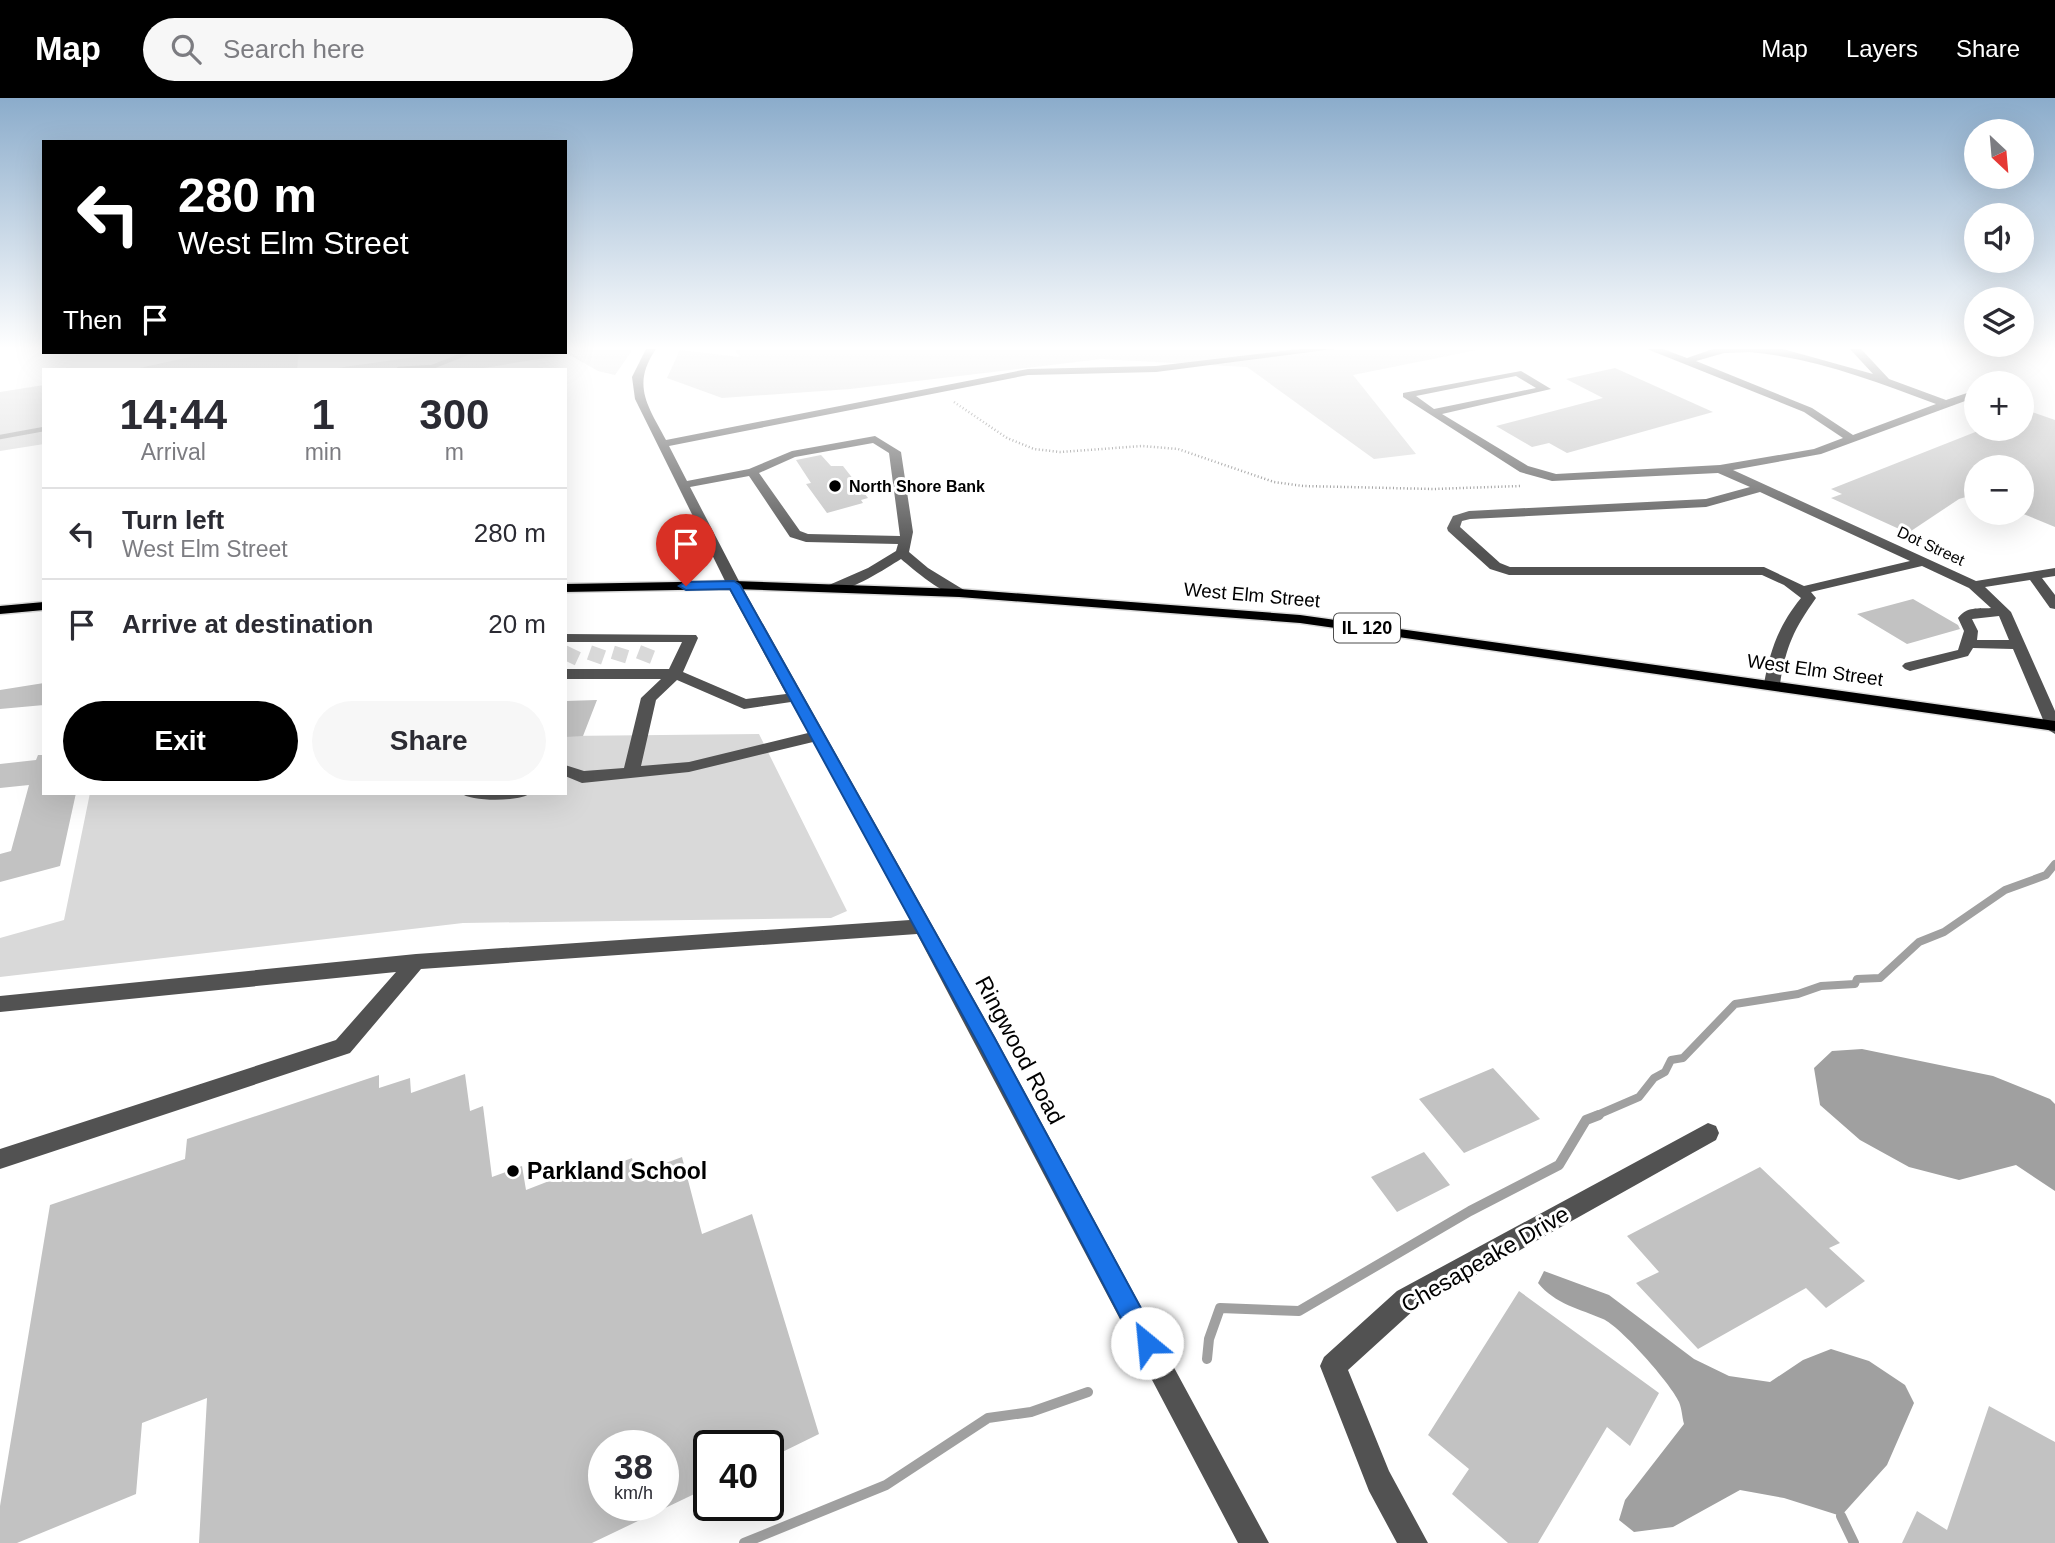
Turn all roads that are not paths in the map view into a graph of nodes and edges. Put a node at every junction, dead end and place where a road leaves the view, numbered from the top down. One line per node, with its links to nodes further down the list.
1 (650, 416): 7 (street, Ringwood Road)
2 (798, 416): 7 (street)
3 (1439, 416): 8 (street)
4 (1818, 416): 6 (street)
5 (1913, 416): 6 (street)
6 (1852, 439): 8 (street)
7 (664, 444): 10 (street, Ringwood Road)
8 (1720, 470): 11 (street, Dot Street)
9 (752, 472): 10 (street); 12 (street); 12 (street)
10 (684, 485): 16 (street, Ringwood Road)
11 (1761, 488): 13 (street, Dot Street); 20 (street)
12 (904, 546): 19 (street); 21 (street)
13 (1923, 562): 17 (street, Dot Street); 20 (street)
14 (2055, 572): 15 (street)
15 (2034, 576): 17 (street); 22 (street)
16 (734, 585): 18 (main road, West Elm Street / IL 120); 19 (main road, West Elm Street / IL 120); 35 (street, Ringwood Road)
17 (1974, 586): 25 (street, Dot Street)
18 (567, 588)
19 (834, 588): 21 (main road, West Elm Street / IL 120)
20 (1803, 590): 34 (street)
21 (959, 593): 34 (main road, West Elm Street / IL 120)
22 (2055, 605)
23 (42, 606): 24 (main road)
24 (0, 610)
25 (2004, 612): 26 (street); 27 (street, Dot Street)
26 (1969, 644): 27 (street); 32 (street)
27 (2019, 645): 36 (street, Dot Street)
28 (569, 655): 29 (street); 29 (street)
29 (596, 655): 30 (street); 30 (street)
30 (620, 655): 31 (street); 31 (street)
31 (645, 655): 33 (street); 33 (street)
32 (1910, 666)
33 (675, 674): 35 (street); 38 (street)
34 (1772, 684): 36 (main road, West Elm Street / IL 120)
35 (796, 698): 37 (street, Ringwood Road)
36 (2054, 727)
37 (818, 736): 38 (street); 40 (street, Ringwood Road)
38 (631, 771): 39 (street)
39 (571, 778)
40 (923, 926): 41 (street); 45 (street, Ringwood Road)
41 (416, 962): 42 (street); 44 (street)
42 (0, 1004)
43 (1708, 1133): 46 (street, Chesapeake Drive)
44 (0, 1159)
45 (1254, 1543)
46 (1413, 1543)

